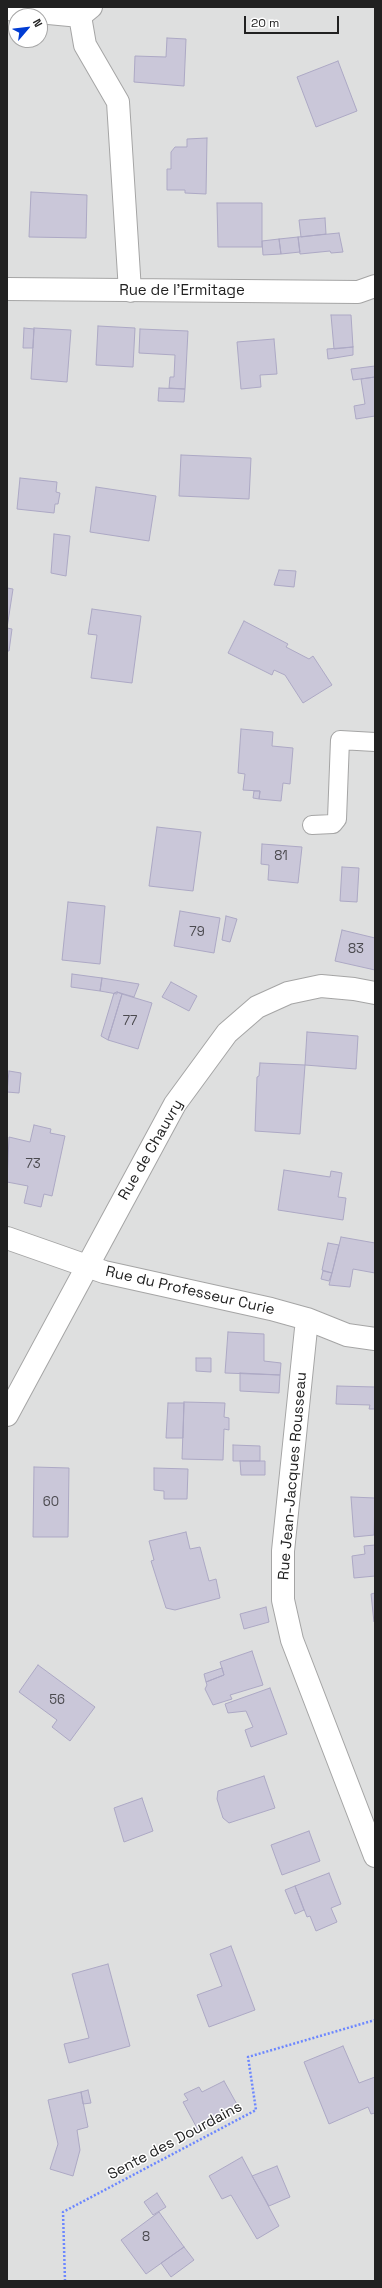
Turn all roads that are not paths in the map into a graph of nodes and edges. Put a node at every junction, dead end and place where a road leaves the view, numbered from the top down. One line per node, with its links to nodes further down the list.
1 (7, 9): 2 (street)
2 (86, 11): 4 (street)
3 (7, 289): 4 (street, Rue de l'Ermitage)
4 (130, 291): 5 (street, Rue de l'Ermitage)
5 (369, 293)
6 (375, 742): 7 (lane)
7 (312, 825)
8 (375, 993): 10 (street, Rue de Chauvry)
9 (7, 1238): 10 (street, Rue du Professeur Curie)
10 (86, 1266): 11 (street, Rue du Professeur Curie); 13 (street, Rue de Chauvry)
11 (307, 1319): 12 (street, Rue du Professeur Curie); 14 (street, Rue Jean-Jacques Rousseau)
12 (375, 1339)
13 (7, 1415)
14 (375, 1856)

